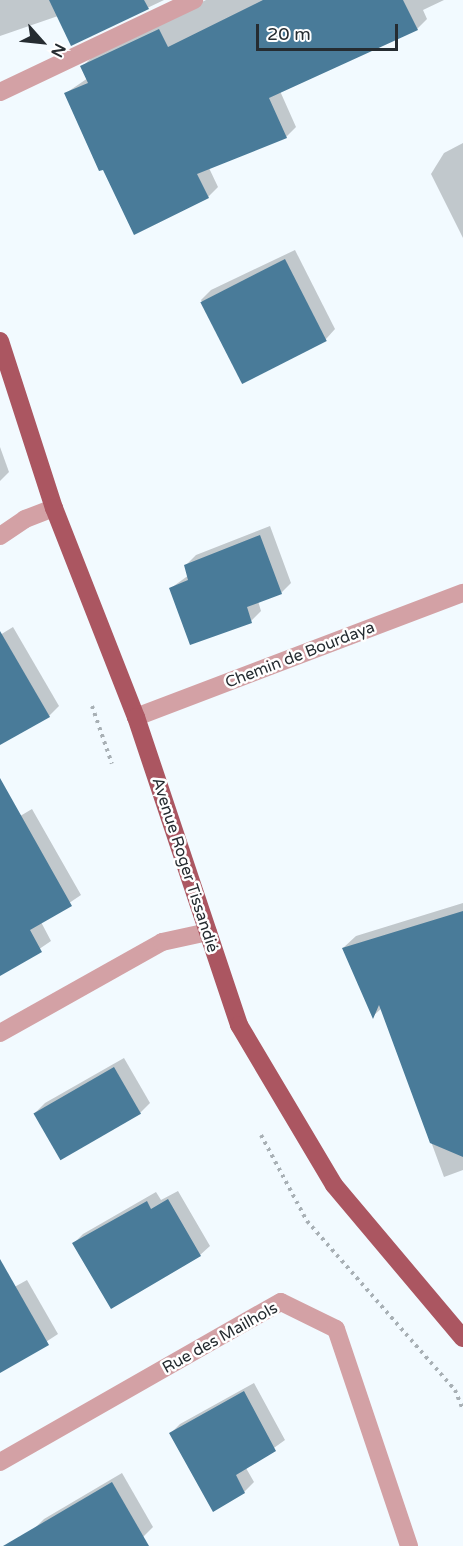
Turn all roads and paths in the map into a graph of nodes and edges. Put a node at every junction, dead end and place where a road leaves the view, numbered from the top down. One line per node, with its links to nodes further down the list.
1 (194, 0): 2 (street)
2 (0, 92)
3 (0, 341): 4 (main road, Avenue Roger Tissandié)
4 (54, 508): 5 (street); 7 (main road, Avenue Roger Tissandié)
5 (0, 536)
6 (463, 593): 7 (street, Chemin de Bourdaya)
7 (136, 717): 8 (main road, Avenue Roger Tissandié)
8 (208, 932): 9 (street); 10 (main road, Avenue Roger Tissandié)
9 (0, 1033)
10 (463, 1338)
11 (0, 1462): 12 (street, Rue des Mailhols)
12 (409, 1546)

